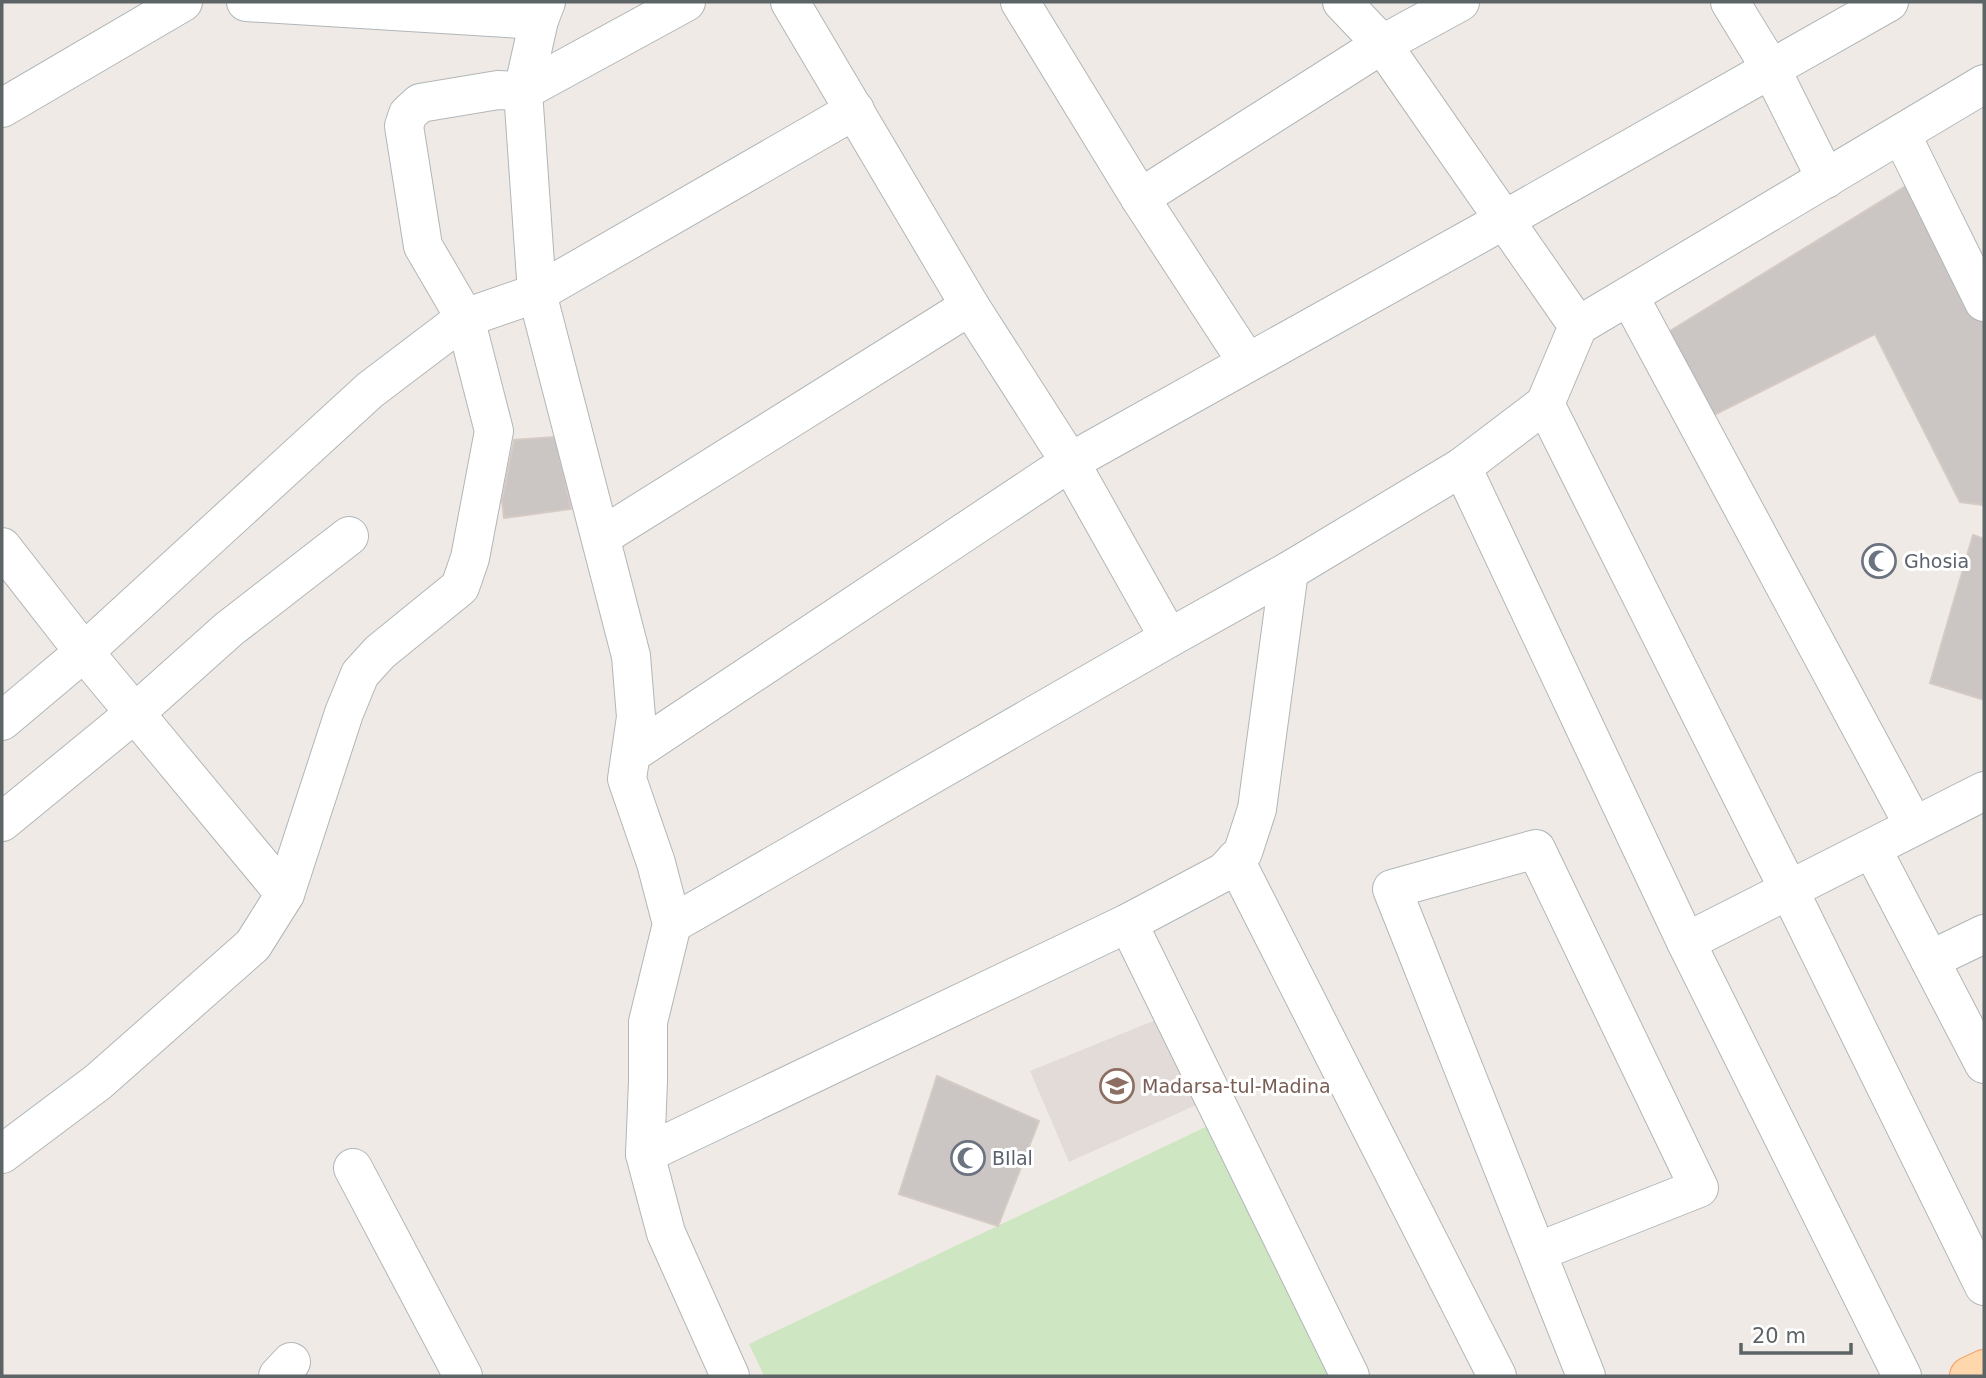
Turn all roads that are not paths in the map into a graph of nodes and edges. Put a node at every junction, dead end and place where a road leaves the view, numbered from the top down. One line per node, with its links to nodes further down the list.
1 (183, 2): 15 (street)
2 (246, 2): 10 (street)
3 (686, 2): 14 (street)
4 (790, 2): 16 (street)
5 (1020, 2): 19 (street)
6 (1342, 2): 11 (street)
7 (1460, 2): 11 (street)
8 (1730, 2): 12 (street)
9 (1874, 6): 12 (street)
10 (542, 11): 14 (street)
11 (1382, 44): 19 (street); 20 (street)
12 (1771, 69): 18 (street); 20 (street)
13 (1984, 84): 17 (street)
14 (523, 91): 21 (street); 25 (street)
15 (7, 93)
16 (855, 110): 21 (street); 24 (street)
17 (1900, 134): 18 (street); 23 (street)
18 (1826, 179): 22 (street)
19 (1140, 198): 27 (street)
20 (1504, 220): 26 (street); 27 (street)
21 (537, 293): 25 (street); 32 (street)
22 (1629, 296): 26 (street); 42 (street)
23 (1984, 302)
24 (970, 306): 29 (street); 32 (street)
25 (465, 318): 36 (street); 46 (street)
26 (1578, 326): 28 (street)
27 (1247, 362): 29 (street)
28 (1545, 404): 30 (street); 45 (street)
29 (1070, 462): 35 (street); 39 (street)
30 (1462, 467): 34 (street); 50 (street)
31 (349, 536): 37 (street)
32 (601, 537): 39 (street)
33 (2, 547): 36 (street)
34 (1289, 571): 35 (street); 44 (street)
35 (1169, 638): 48 (street)
36 (84, 652): 37 (street); 38 (street)
37 (135, 713): 41 (street); 46 (street)
38 (2, 721)
39 (631, 754): 48 (street)
40 (1984, 791): 42 (street)
41 (2, 822)
42 (1914, 826): 43 (street)
43 (1872, 849): 45 (street); 51 (street)
44 (1236, 860): 47 (street); 62 (street)
45 (1789, 890): 50 (street); 57 (street)
46 (285, 894): 53 (street)
47 (1128, 923): 54 (street); 61 (street)
48 (672, 924): 54 (street)
49 (1984, 934): 51 (street)
50 (1686, 942): 64 (street)
51 (1930, 960): 52 (street)
52 (1982, 1053)
53 (2, 1154)
54 (645, 1154): 60 (street)
55 (353, 1168): 59 (street)
56 (1537, 1252): 56 (street); 63 (street)
57 (1984, 1286)
58 (1984, 1369): 65 (main road)
59 (463, 1376)
60 (730, 1376)
61 (1350, 1376)
62 (1497, 1376)
63 (1586, 1376)
64 (1902, 1376)
65 (1969, 1376)

